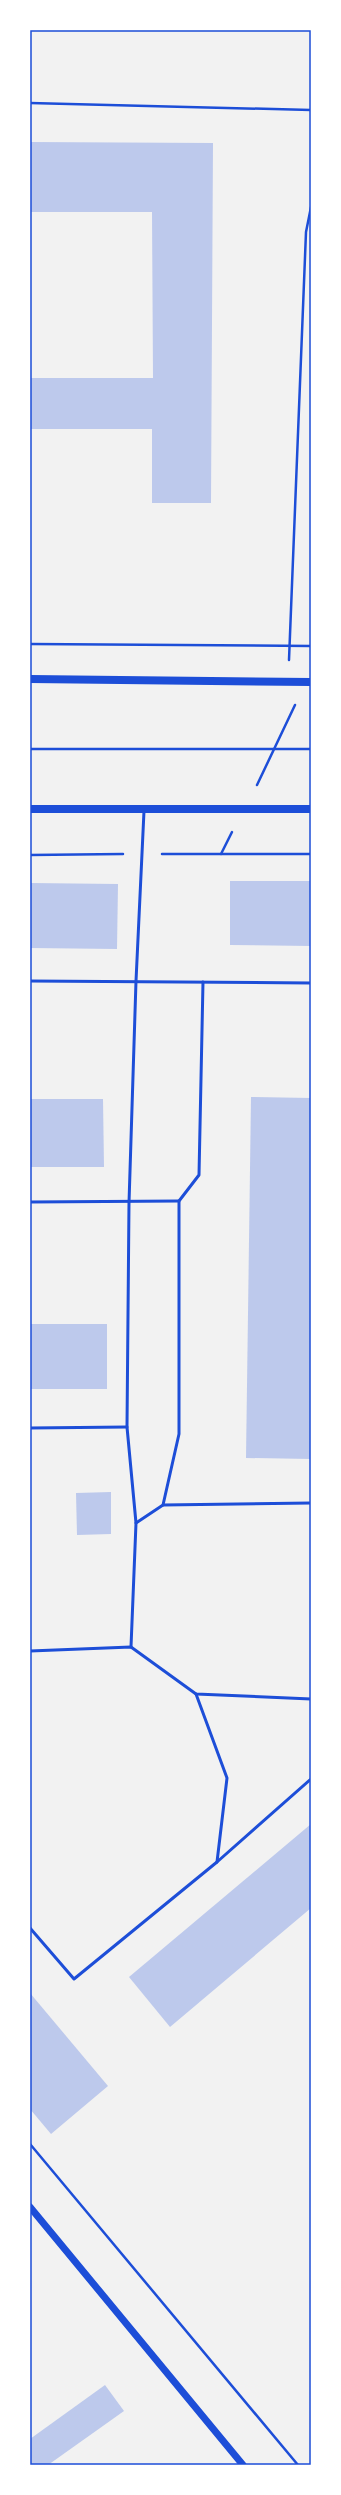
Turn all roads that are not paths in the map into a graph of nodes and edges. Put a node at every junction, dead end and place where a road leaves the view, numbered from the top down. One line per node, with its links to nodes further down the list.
1 (30, 679): 2 (main road)
2 (308, 682)
3 (30, 809): 4 (main road)
4 (144, 809): 5 (main road); 7 (lane)
5 (311, 809)
6 (30, 981): 7 (lane)
7 (136, 981): 8 (lane); 12 (lane)
8 (203, 982): 9 (lane); 10 (lane)
9 (311, 983)
10 (179, 1201): 12 (lane); 16 (lane)
11 (30, 1202): 12 (lane)
12 (129, 1202): 13 (lane)
13 (127, 1427): 14 (lane); 17 (lane)
14 (30, 1428)
15 (311, 1503): 16 (lane)
16 (162, 1505): 17 (lane)
17 (136, 1523): 18 (lane)
18 (131, 1647): 19 (lane); 20 (lane)
19 (30, 1650)
20 (196, 1694): 21 (lane); 23 (lane)
21 (311, 1699)
22 (311, 1779): 23 (lane)
23 (217, 1862): 24 (lane)
24 (30, 1928)
25 (30, 2207): 26 (street)
26 (243, 2465)

